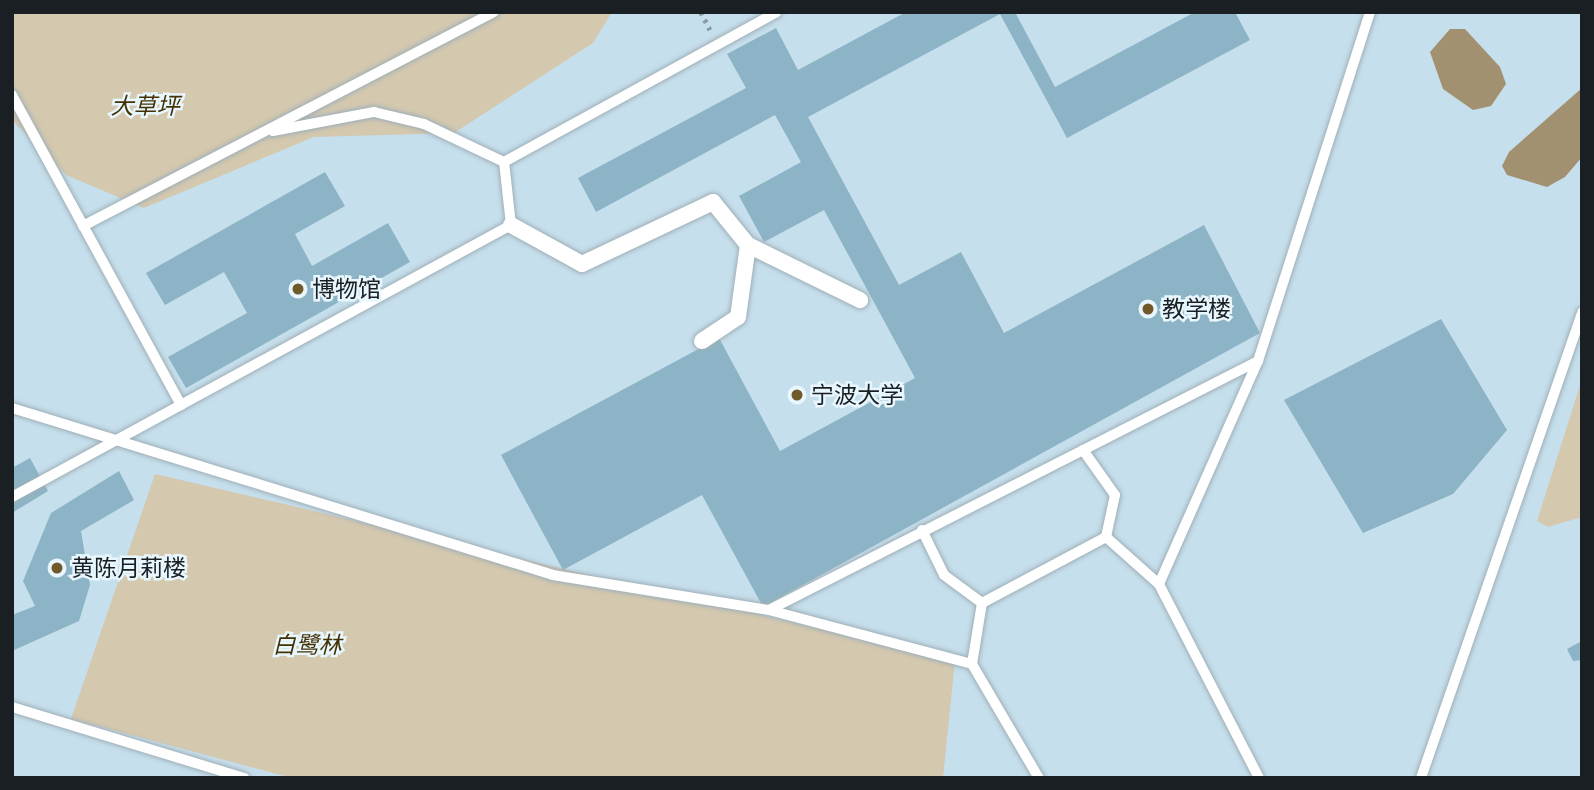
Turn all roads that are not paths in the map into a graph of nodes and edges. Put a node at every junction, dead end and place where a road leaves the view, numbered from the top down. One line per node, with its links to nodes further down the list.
1 (494, 12): 5 (lane)
2 (777, 12): 6 (lane)
3 (1370, 12): 13 (lane)
4 (12, 95): 8 (lane)
5 (261, 133): 6 (lane); 8 (lane)
6 (504, 162): 7 (lane)
7 (511, 225): 9 (street); 14 (lane)
8 (83, 226): 14 (lane)
9 (748, 246): 10 (street); 12 (street)
10 (860, 300)
11 (1582, 312): 29 (lane)
12 (702, 341)
13 (1258, 361): 17 (lane); 21 (lane)
14 (181, 405): 16 (lane)
15 (12, 408): 16 (lane)
16 (122, 438): 18 (lane); 23 (lane)
17 (1083, 450): 19 (lane); 20 (lane)
18 (12, 497)
19 (922, 530): 22 (lane); 23 (lane)
20 (1106, 537): 21 (lane); 22 (lane)
21 (1159, 584): 28 (lane)
22 (982, 603): 24 (lane)
23 (769, 610): 24 (lane)
24 (972, 664): 27 (lane)
25 (12, 707): 26 (lane)
26 (244, 778)
27 (1040, 778)
28 (1259, 778)
29 (1421, 778)

